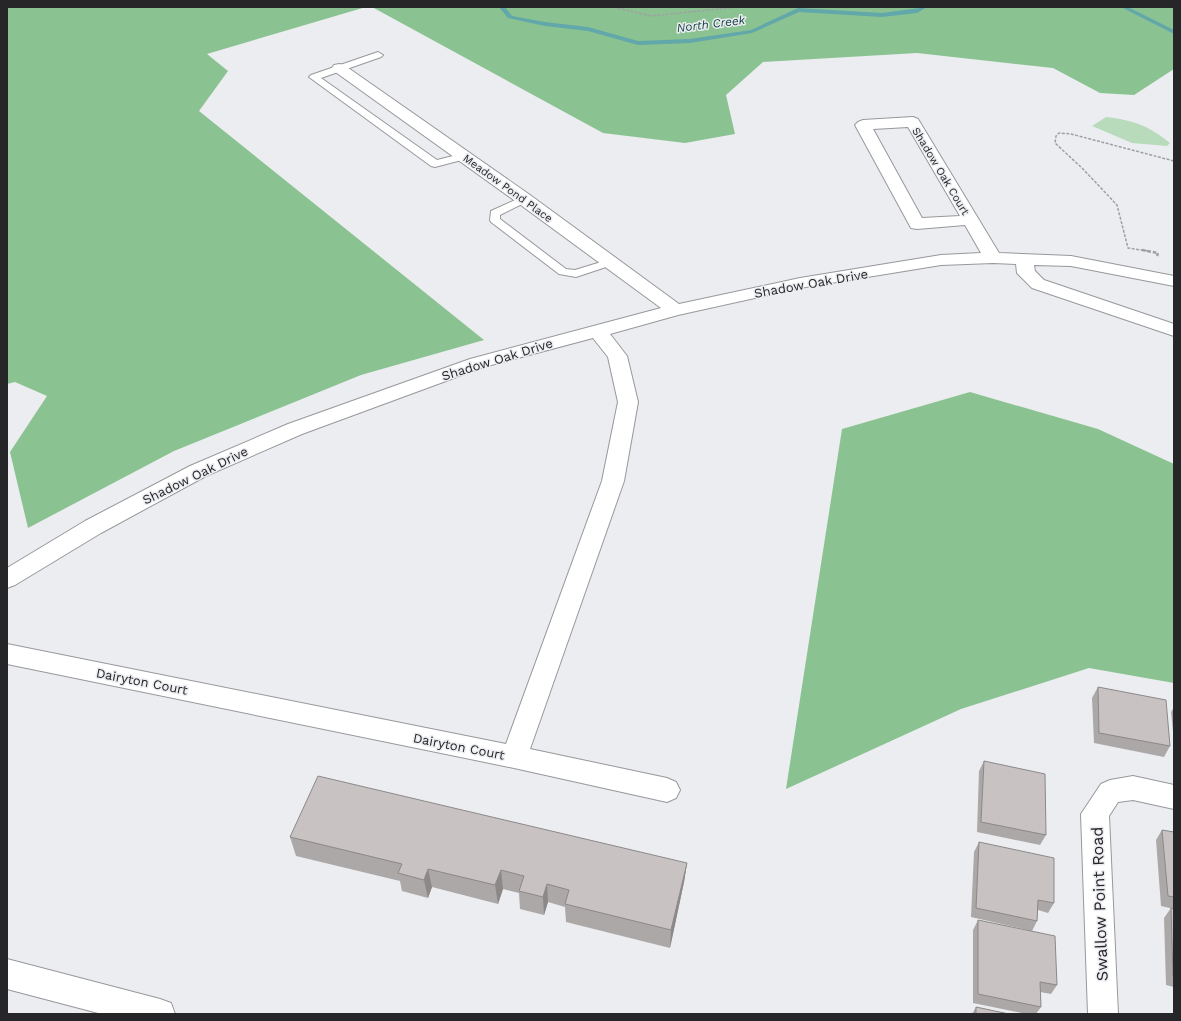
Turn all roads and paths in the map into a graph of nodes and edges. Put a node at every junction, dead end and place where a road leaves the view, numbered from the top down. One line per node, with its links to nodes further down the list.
1 (613, 7): 2 (path)
2 (737, 7)
3 (378, 55): 4 (lane)
4 (339, 68): 5 (street, Meadow Pond Place); 5 (lane)
5 (464, 156): 7 (street, Meadow Pond Place)
6 (1174, 161): 12 (path)
7 (524, 199): 11 (street, Meadow Pond Place); 11 (lane)
8 (970, 220): 8 (street, Shadow Oak Court); 9 (street, Shadow Oak Court)
9 (993, 258): 10 (street, Shadow Oak Drive); 14 (street, Shadow Oak Drive)
10 (1024, 258): 12 (street, Shadow Oak Drive); 16 (street)
11 (611, 262): 14 (street, Meadow Pond Place)
12 (1152, 276): 13 (street, Shadow Oak Drive)
13 (1174, 280)
14 (676, 310): 15 (street, Shadow Oak Drive)
15 (597, 330): 17 (street, Shadow Oak Drive); 19 (street, Dairyton Court)
16 (1174, 330)
17 (7, 579)
18 (7, 654): 19 (street, Dairyton Court)
19 (514, 757): 20 (street)
20 (667, 790)
21 (1174, 797): 24 (street, Swallow Point Road)
22 (7, 974): 23 (street)
23 (160, 1014)
24 (1103, 1014)

